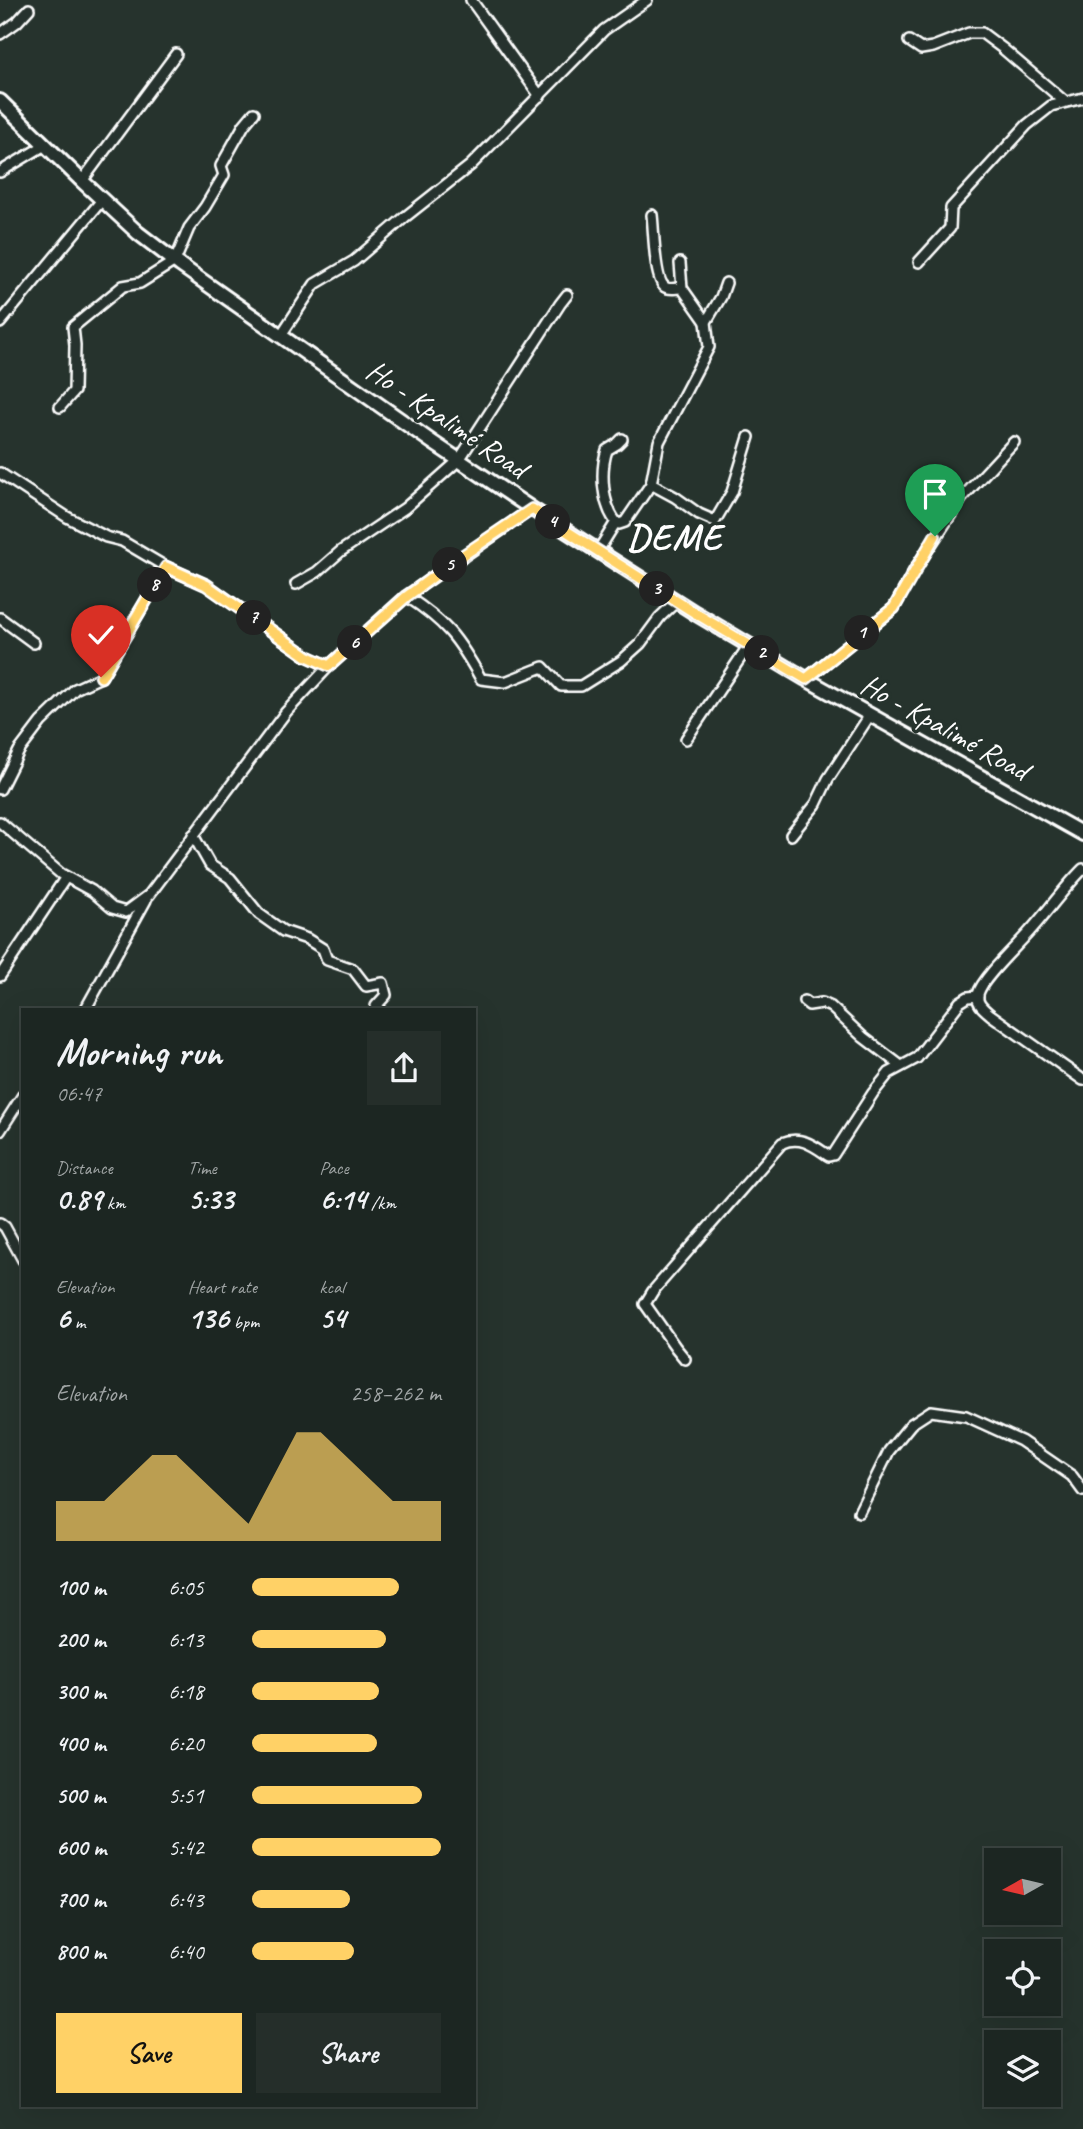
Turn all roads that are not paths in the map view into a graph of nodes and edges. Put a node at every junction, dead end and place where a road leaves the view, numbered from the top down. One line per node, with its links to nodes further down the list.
1 (471, 0): 7 (street)
2 (647, 0): 7 (street)
3 (29, 9): 4 (street)
4 (0, 34)
5 (909, 41): 10 (street)
6 (176, 54): 14 (street)
7 (540, 96): 25 (street)
8 (1083, 98): 10 (street)
9 (0, 101): 12 (main road, Ho - Kpalimé Road)
10 (1064, 101): 19 (street)
11 (254, 113): 17 (street)
12 (45, 145): 13 (street); 14 (main road, Ho - Kpalimé Road)
13 (0, 172)
14 (82, 181): 15 (main road, Ho - Kpalimé Road)
15 (102, 200): 17 (main road, Ho - Kpalimé Road); 24 (street)
16 (652, 215): 21 (street)
17 (175, 261): 25 (main road, Ho - Kpalimé Road); 26 (street)
18 (680, 262): 21 (street)
19 (919, 262)
20 (726, 283): 23 (street)
21 (681, 288): 23 (street)
22 (567, 295): 30 (street)
23 (706, 322): 32 (street)
24 (0, 323)
25 (281, 335): 30 (main road, Ho - Kpalimé Road)
26 (60, 407)
27 (749, 437): 32 (street)
28 (622, 439): 34 (street)
29 (1014, 442): 44 (street)
30 (460, 460): 33 (main road, Ho - Kpalimé Road); 37 (street)
31 (0, 473): 36 (street)
32 (651, 484): 34 (street)
33 (532, 509): 35 (main road, Ho - Kpalimé Road); 38 (street)
34 (615, 522): 35 (street)
35 (598, 551): 39 (main road, Ho - Kpalimé Road)
36 (166, 567): 43 (street); 47 (street)
37 (296, 584)
38 (406, 597): 39 (street); 43 (street)
39 (677, 601): 42 (main road, Ho - Kpalimé Road)
40 (0, 618): 41 (street)
41 (34, 643)
42 (749, 645): 44 (main road, Ho - Kpalimé Road); 46 (street)
43 (329, 666): 50 (street)
44 (806, 679): 45 (main road, Ho - Kpalimé Road)
45 (870, 715): 49 (main road, Ho - Kpalimé Road); 51 (street)
46 (686, 738)
47 (0, 789)
48 (0, 822): 53 (street)
49 (1083, 834)
50 (193, 835): 54 (street); 59 (street)
51 (791, 835)
52 (1083, 869): 56 (street)
53 (66, 877): 54 (street); 55 (street)
54 (149, 895): 58 (street)
55 (0, 976)
56 (978, 996): 60 (street); 61 (street)
57 (804, 1001): 60 (street)
58 (86, 1008)
59 (378, 1008)
60 (901, 1066): 66 (street)
61 (1083, 1080)
62 (21, 1098): 63 (street)
63 (0, 1131)
64 (0, 1223): 65 (street)
65 (21, 1256)
66 (685, 1359)
67 (1083, 1491): 68 (street)
68 (859, 1512)

